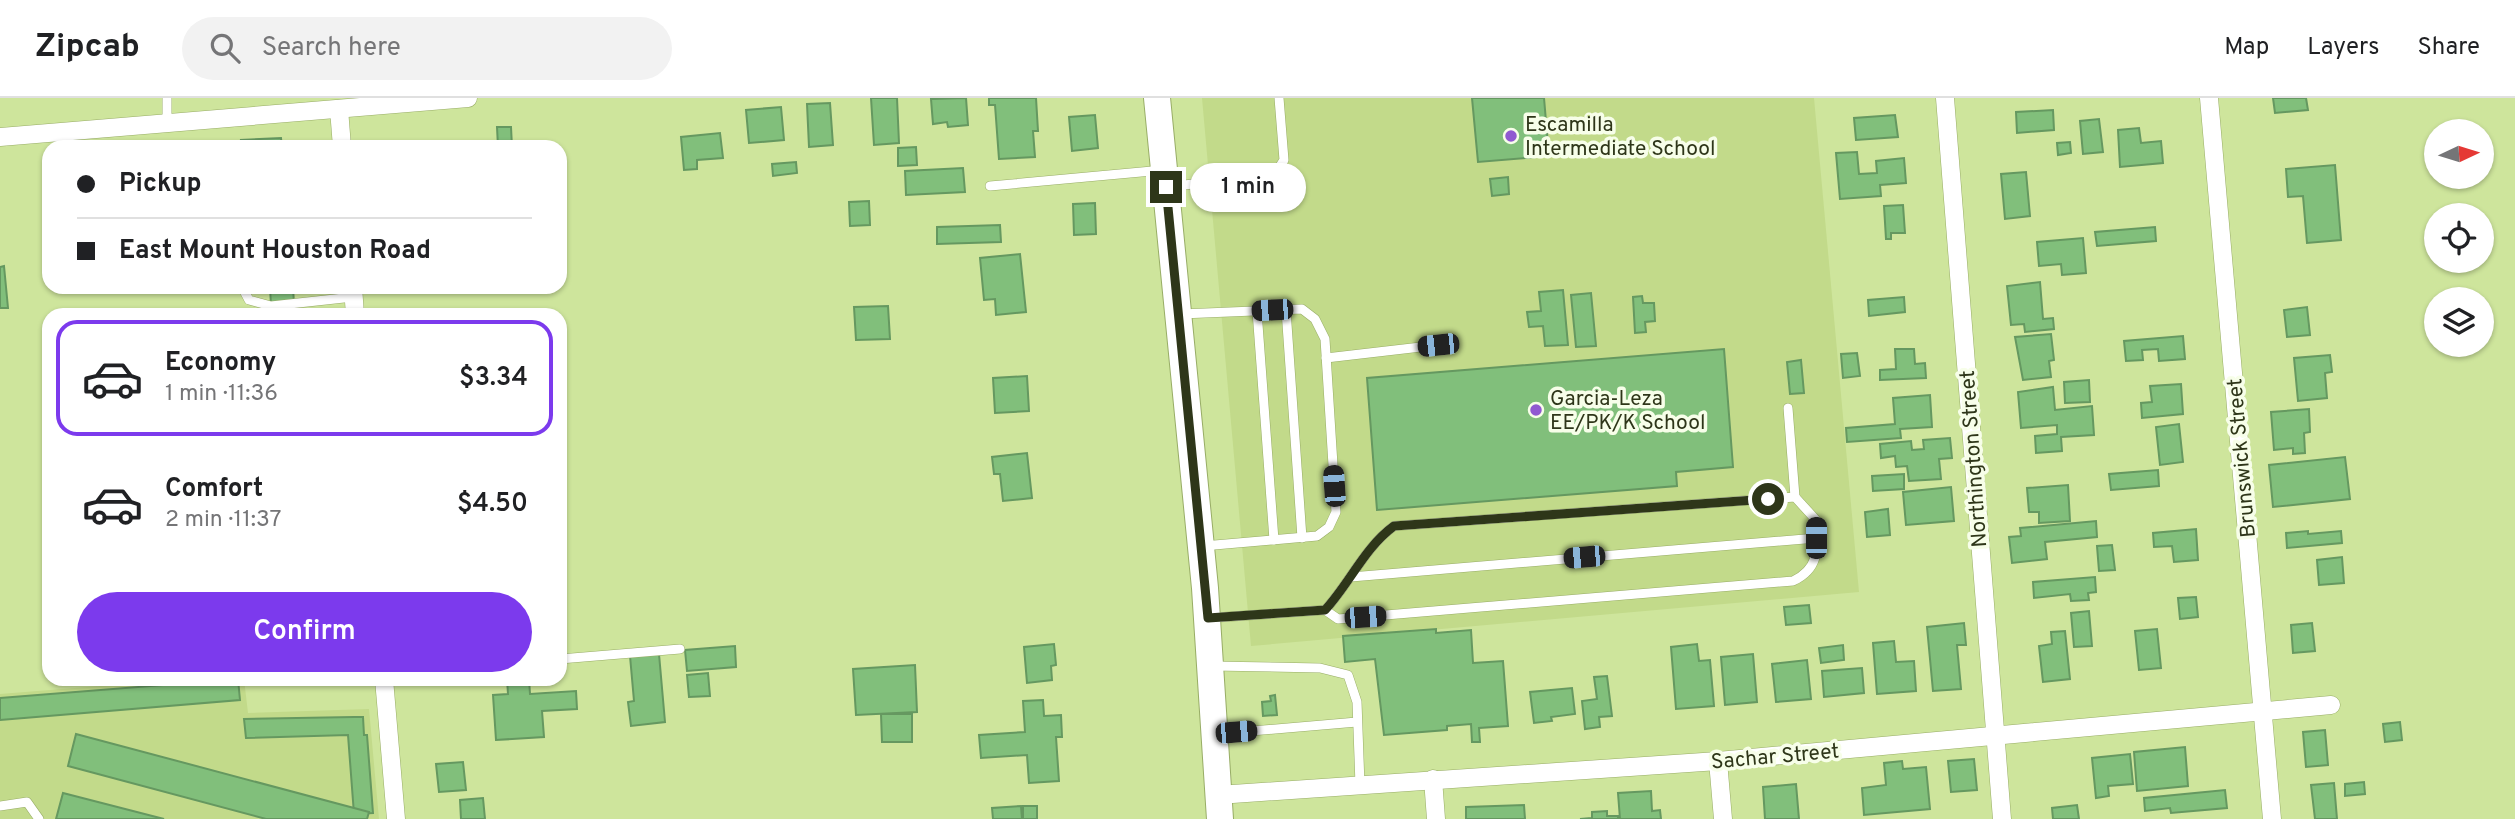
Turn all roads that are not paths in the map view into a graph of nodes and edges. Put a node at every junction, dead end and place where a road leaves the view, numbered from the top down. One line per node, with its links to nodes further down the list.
1 (167, 98): 8 (lane)
2 (468, 98): 7 (street)
3 (1157, 98): 11 (main road)
4 (1279, 98): 11 (lane)
5 (1945, 98): 37 (street, Northington Street)
6 (2209, 98): 34 (street, Brunswick Street)
7 (340, 104): 8 (street); 10 (street)
8 (167, 123): 9 (street)
9 (0, 137)
10 (342, 140)
11 (1165, 178): 12 (lane); 17 (main road)
12 (990, 186)
13 (246, 294): 14 (lane)
14 (354, 300)
15 (1286, 310): 16 (lane); 19 (lane); 22 (lane)
16 (1257, 311): 17 (lane); 24 (lane)
17 (1178, 314): 25 (main road)
18 (1438, 345): 19 (lane)
19 (1326, 358): 22 (lane)
20 (1788, 408): 21 (lane)
21 (1795, 497): 23 (lane); 26 (lane)
22 (1302, 538): 24 (lane)
23 (1816, 538): 26 (lane); 27 (lane)
24 (1274, 540): 25 (lane)
25 (1201, 546): 28 (main road)
26 (1351, 577): 27 (lane)
27 (1325, 610): 28 (lane)
28 (1208, 618): 31 (main road)
29 (680, 649): 30 (lane)
30 (567, 658)
31 (1210, 666): 35 (lane); 36 (main road)
32 (385, 686): 44 (street)
33 (2331, 705): 34 (street, Sachar Street)
34 (2263, 711): 37 (street, Sachar Street); 48 (street, Brunswick Street)
35 (1357, 722): 36 (lane); 40 (lane)
36 (1214, 734): 42 (main road)
37 (1995, 736): 38 (street, Sachar Street); 47 (street, Northington Street)
38 (1718, 761): 39 (street, Sachar Street); 46 (street)
39 (1433, 779): 40 (street, Sachar Street); 45 (street)
40 (1360, 785): 42 (street, Sachar Street)
41 (0, 806): 43 (lane)
42 (1219, 807)
43 (40, 819)
44 (396, 819)
45 (1436, 819)
46 (1723, 819)
47 (2002, 819)
48 (2272, 819)

